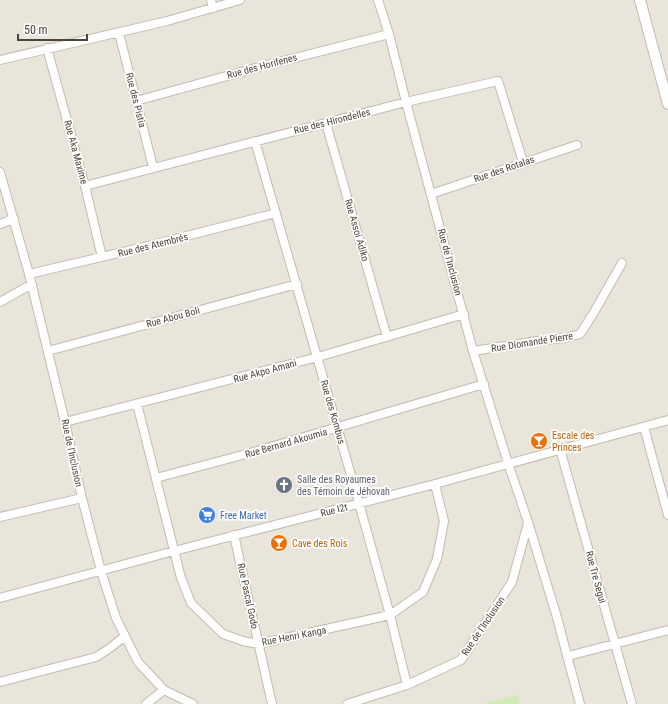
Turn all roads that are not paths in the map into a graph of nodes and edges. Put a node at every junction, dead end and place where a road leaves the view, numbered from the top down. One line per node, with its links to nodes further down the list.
1 (240, 0): 4 (street)
2 (378, 0): 6 (street, Rue de l'Inclusion)
3 (640, 0): 11 (street)
4 (212, 4): 5 (street)
5 (119, 33): 7 (street); 9 (street, Rue des Pistia)
6 (389, 34): 9 (street, Rue des Horifenes); 10 (street, Rue de l'Inclusion)
7 (47, 48): 8 (street); 18 (street, Rue Aka Maxime)
8 (0, 60)
9 (136, 101): 16 (street, Rue des Pistia)
10 (406, 102): 12 (street, Rue des Hirondelles); 15 (street, Rue des Hirondelles); 19 (street, Rue de l'Inclusion)
11 (668, 104)
12 (326, 123): 13 (street, Rue des Hirondelles); 30 (street, Rue Assoi Adiko)
13 (255, 141): 16 (street, Rue des Hirondelles); 20 (street, Rue des Kombus)
14 (576, 145): 15 (street, Rue des Rotalas)
15 (523, 162): 19 (street, Rue des Rotalas)
16 (153, 167): 18 (street, Rue des Hirondelles)
17 (0, 172): 21 (street, Rue de l'Inclusion)
18 (85, 186): 23 (street, Rue Aka Maxime)
19 (431, 194): 29 (street, Rue de l'Inclusion)
20 (276, 213): 23 (street, Rue des Atembrés); 27 (street, Rue des Kombus)
21 (14, 220): 22 (street); 25 (street, Rue de l'Inclusion)
22 (0, 224)
23 (102, 257): 25 (street, Rue des Atembrés)
24 (622, 263): 32 (street, Rue Diomandé Pierre)
25 (30, 274): 26 (street, Rue de l'Inclusion)
26 (32, 284): 28 (street); 31 (street, Rue de l'Inclusion)
27 (297, 284): 31 (street, Rue Abou Boli); 33 (street, Rue des Kombus)
28 (0, 302)
29 (464, 314): 30 (street, Rue Akpo Amani); 32 (street, Rue de l'Inclusion)
30 (387, 337): 33 (street, Rue Akpo Amani)
31 (48, 351): 37 (street, Rue de l'Inclusion)
32 (474, 351): 34 (street, Rue de l'Inclusion)
33 (318, 357): 35 (street, Rue Akpo Amani); 39 (street, Rue des Kombus)
34 (484, 384): 39 (street, Rue Bernard Akoumia); 41 (street, Rue de l'Inclusion)
35 (137, 404): 37 (street, Rue Akpo Amani); 42 (street, Rue Henri Kanga)
36 (668, 420): 38 (street, Rue I2t)
37 (65, 422): 44 (street, Rue de l'Inclusion)
38 (644, 427): 40 (street, Rue I2t); 46 (street)
39 (338, 428): 42 (street, Rue Bernard Akoumia); 45 (street, Rue des Kombus)
40 (560, 449): 41 (street, Rue I2t); 57 (street, Rue Tre Segui)
41 (508, 463): 43 (street, Rue I2t); 48 (street, Rue de l'Inclusion)
42 (156, 478): 50 (street, Rue Henri Kanga)
43 (435, 484): 45 (street, Rue I2t); 53 (street, Rue Henri Kanga)
44 (82, 498): 47 (street); 51 (street, Rue de l'Inclusion)
45 (359, 503): 49 (street, Rue I2t); 53 (street, Rue des Kombus)
46 (668, 515)
47 (0, 517)
48 (528, 522): 58 (street, Rue de l'Inclusion); 60 (street, Rue de l'Inclusion)
49 (234, 535): 50 (street, Rue I2t); 56 (street, Rue Pascal Godo)
50 (174, 551): 51 (street, Rue I2t); 56 (street, Rue Henri Kanga)
51 (101, 570): 52 (street, Rue I2t); 55 (street, Rue de l'Inclusion)
52 (0, 598)
53 (390, 615): 56 (street, Rue Henri Kanga); 60 (street, Rue des Kombus)
54 (668, 630): 57 (street)
55 (125, 636): 59 (street); 61 (street, Rue de l'Inclusion)
56 (258, 644): 64 (street, Rue Pascal Godo)
57 (615, 645): 58 (street); 67 (street, Rue Tre Segui)
58 (568, 656): 66 (street, Rue de l'Inclusion)
59 (0, 682)
60 (406, 685): 65 (street, Rue de l'Inclusion)
61 (164, 690): 62 (street); 63 (street, Rue de l'Inclusion)
62 (146, 704)
63 (194, 704)
64 (272, 704)
65 (347, 704)
66 (580, 704)
67 (632, 704)

